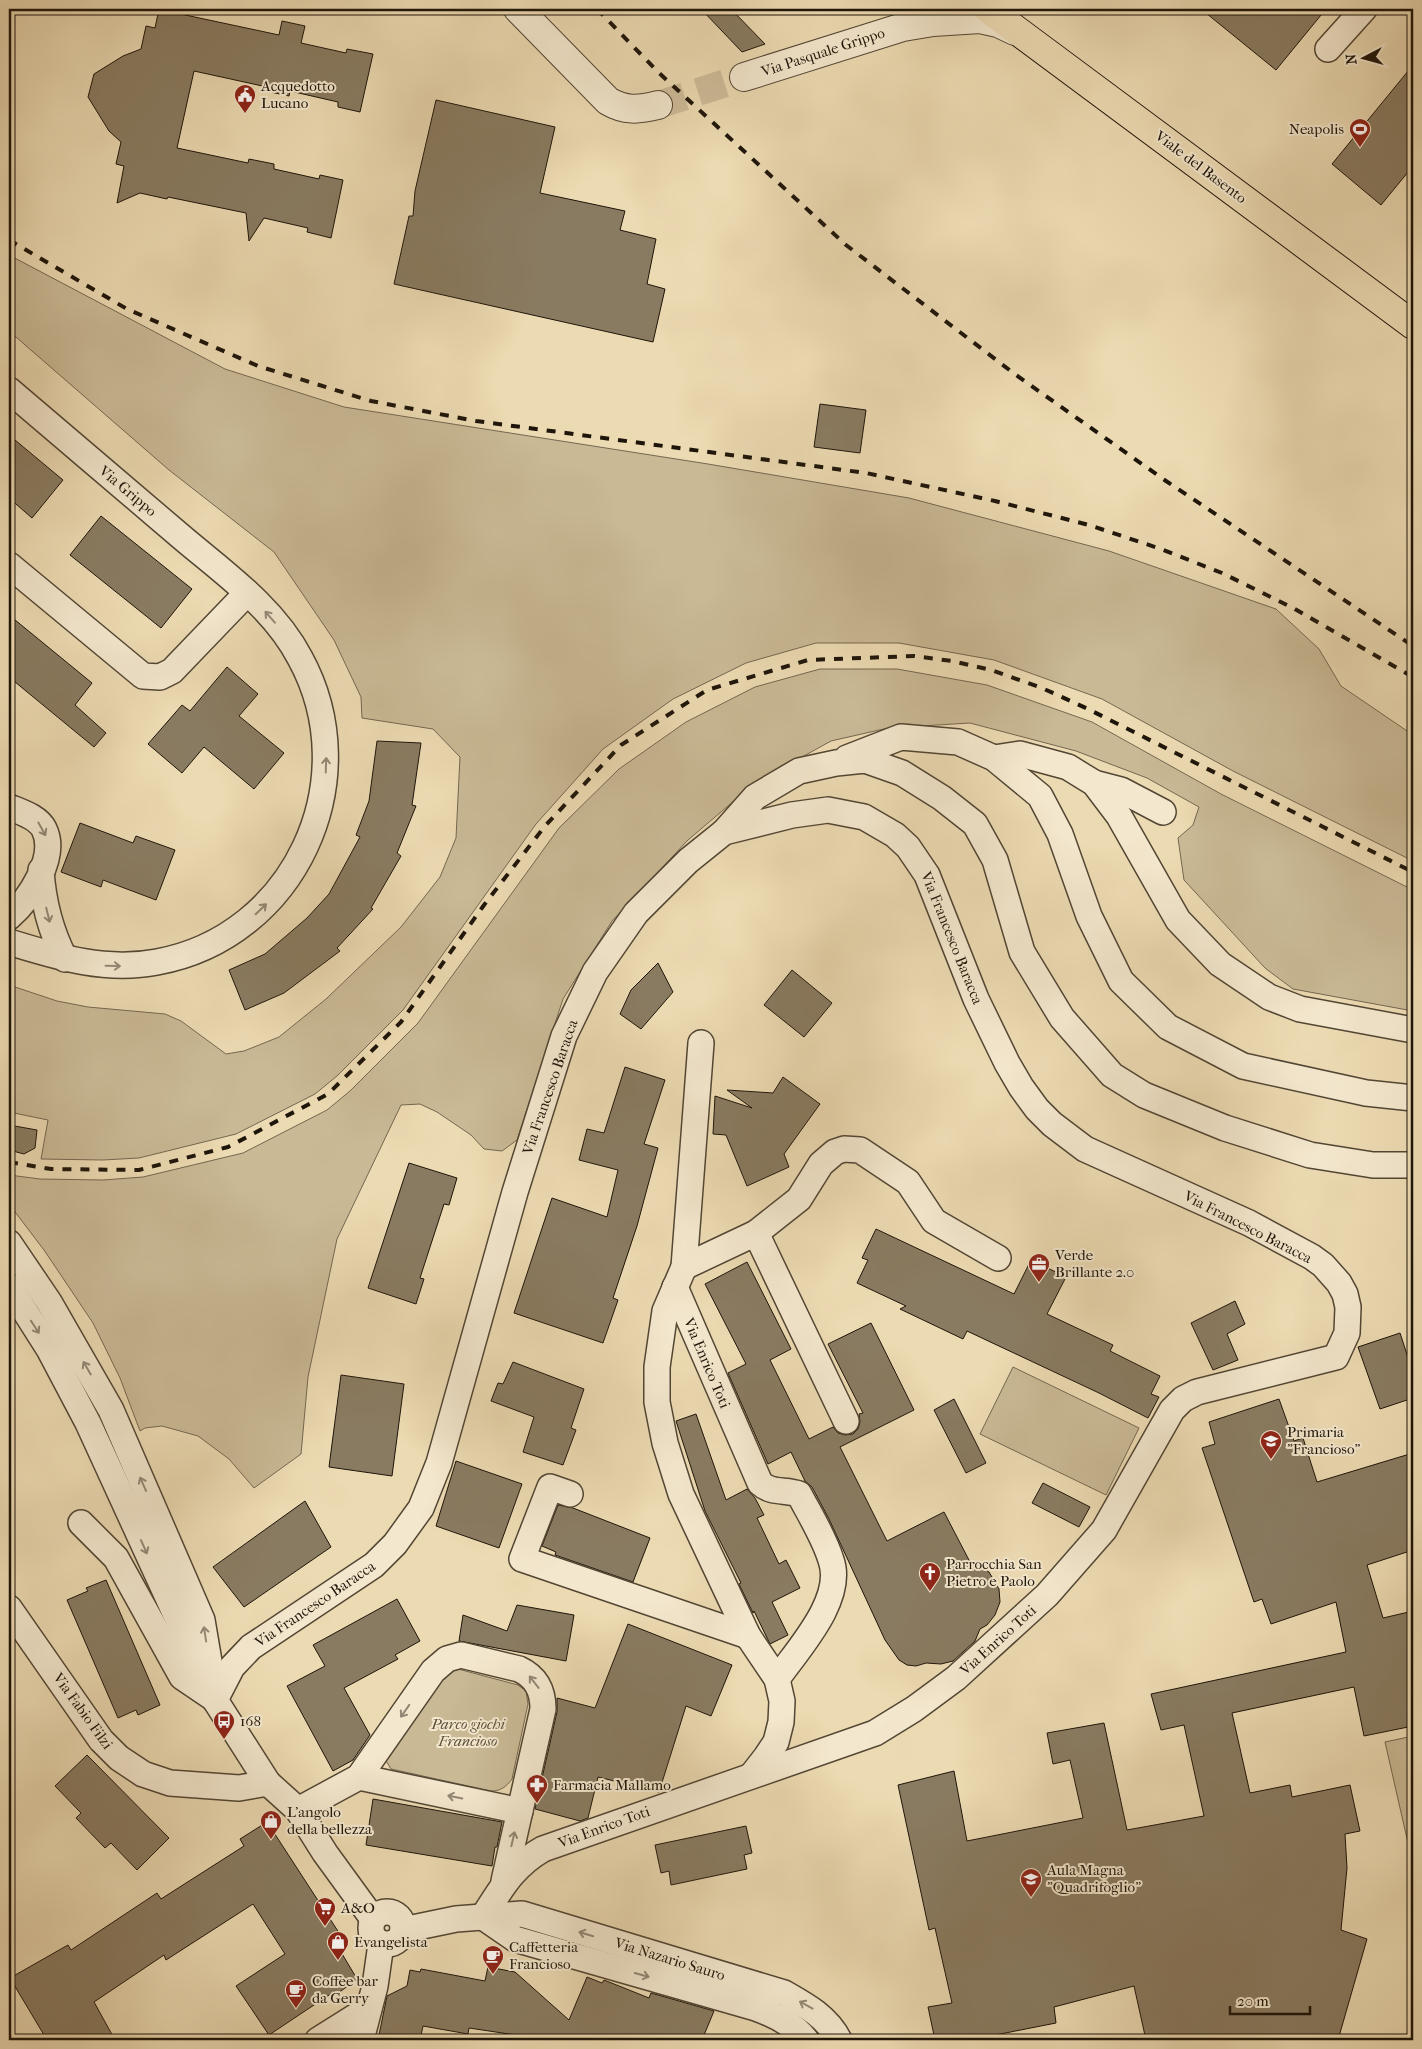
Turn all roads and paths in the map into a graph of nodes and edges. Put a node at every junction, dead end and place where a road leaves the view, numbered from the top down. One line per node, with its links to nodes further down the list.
1 (518, 9): 9 (street)
2 (988, 9): 6 (main road, Viale del Basento)
3 (1364, 9): 7 (street)
4 (962, 14): 5 (street, Via Pasquale Grippo); 6 (street, Via Pasquale Grippo)
5 (910, 18): 8 (street, Via Pasquale Grippo)
6 (1024, 35): 10 (main road, Viale del Basento)
7 (1328, 49)
8 (744, 77)
9 (658, 105)
10 (1413, 325)
11 (9, 390): 13 (street, Via Grippo)
12 (9, 565): 13 (street)
13 (247, 593): 23 (street, one-way to 13)
14 (994, 758): 15 (street); 16 (street); 26 (street)
15 (836, 763): 19 (street); 27 (street)
16 (1094, 784): 18 (street); 24 (street)
17 (9, 807): 20 (street, one-way to 20)
18 (1163, 812)
19 (724, 832): 33 (street, Via Francesco Baracca); 40 (street, Via Francesco Baracca)
20 (41, 869): 21 (street); 23 (street, one-way to 23)
21 (9, 917)
22 (9, 942): 23 (street)
23 (65, 959)
24 (1413, 1030)
25 (701, 1043): 31 (street, Via Enrico Toti)
26 (1413, 1098)
27 (1413, 1165)
28 (756, 1233): 30 (street); 31 (street); 34 (street)
29 (9, 1243): 40 (street, one-way to 29)
30 (998, 1258)
31 (679, 1277): 38 (street, Via Enrico Toti); 39 (street, Via Enrico Toti)
32 (9, 1286): 40 (street, one-way to 40)
33 (1336, 1357): 41 (street, Via Enrico Toti)
34 (846, 1421)
35 (570, 1494): 38 (street)
36 (81, 1523): 40 (street)
37 (9, 1608): 43 (street, Via Fabio Filzi)
38 (748, 1636): 39 (street, Via Enrico Toti)
39 (777, 1679): 41 (street, Via Enrico Toti)
40 (215, 1700): 43 (street)
41 (752, 1775): 46 (street, Via Enrico Toti)
42 (360, 1777): 44 (street); 45 (street, one-way to 42); 45 (street, one-way to 42)
43 (268, 1783): 44 (street)
44 (298, 1810): 48 (street)
45 (520, 1811): 46 (street, one-way to 45)
46 (503, 1886): 47 (street, Via Enrico Toti)
47 (483, 1917): 49 (street, Via Nazario Sauro); 54 (street, Via Nazario Sauro, one-way to 54); 55 (street, Via Nazario Sauro, one-way to 47)
48 (373, 1919): 49 (street); 50 (street)
49 (403, 1930): 50 (street)
50 (381, 1944): 51 (street)
51 (369, 2008): 52 (street); 53 (street)
52 (318, 2040)
53 (361, 2040)
54 (806, 2040)
55 (839, 2040)

